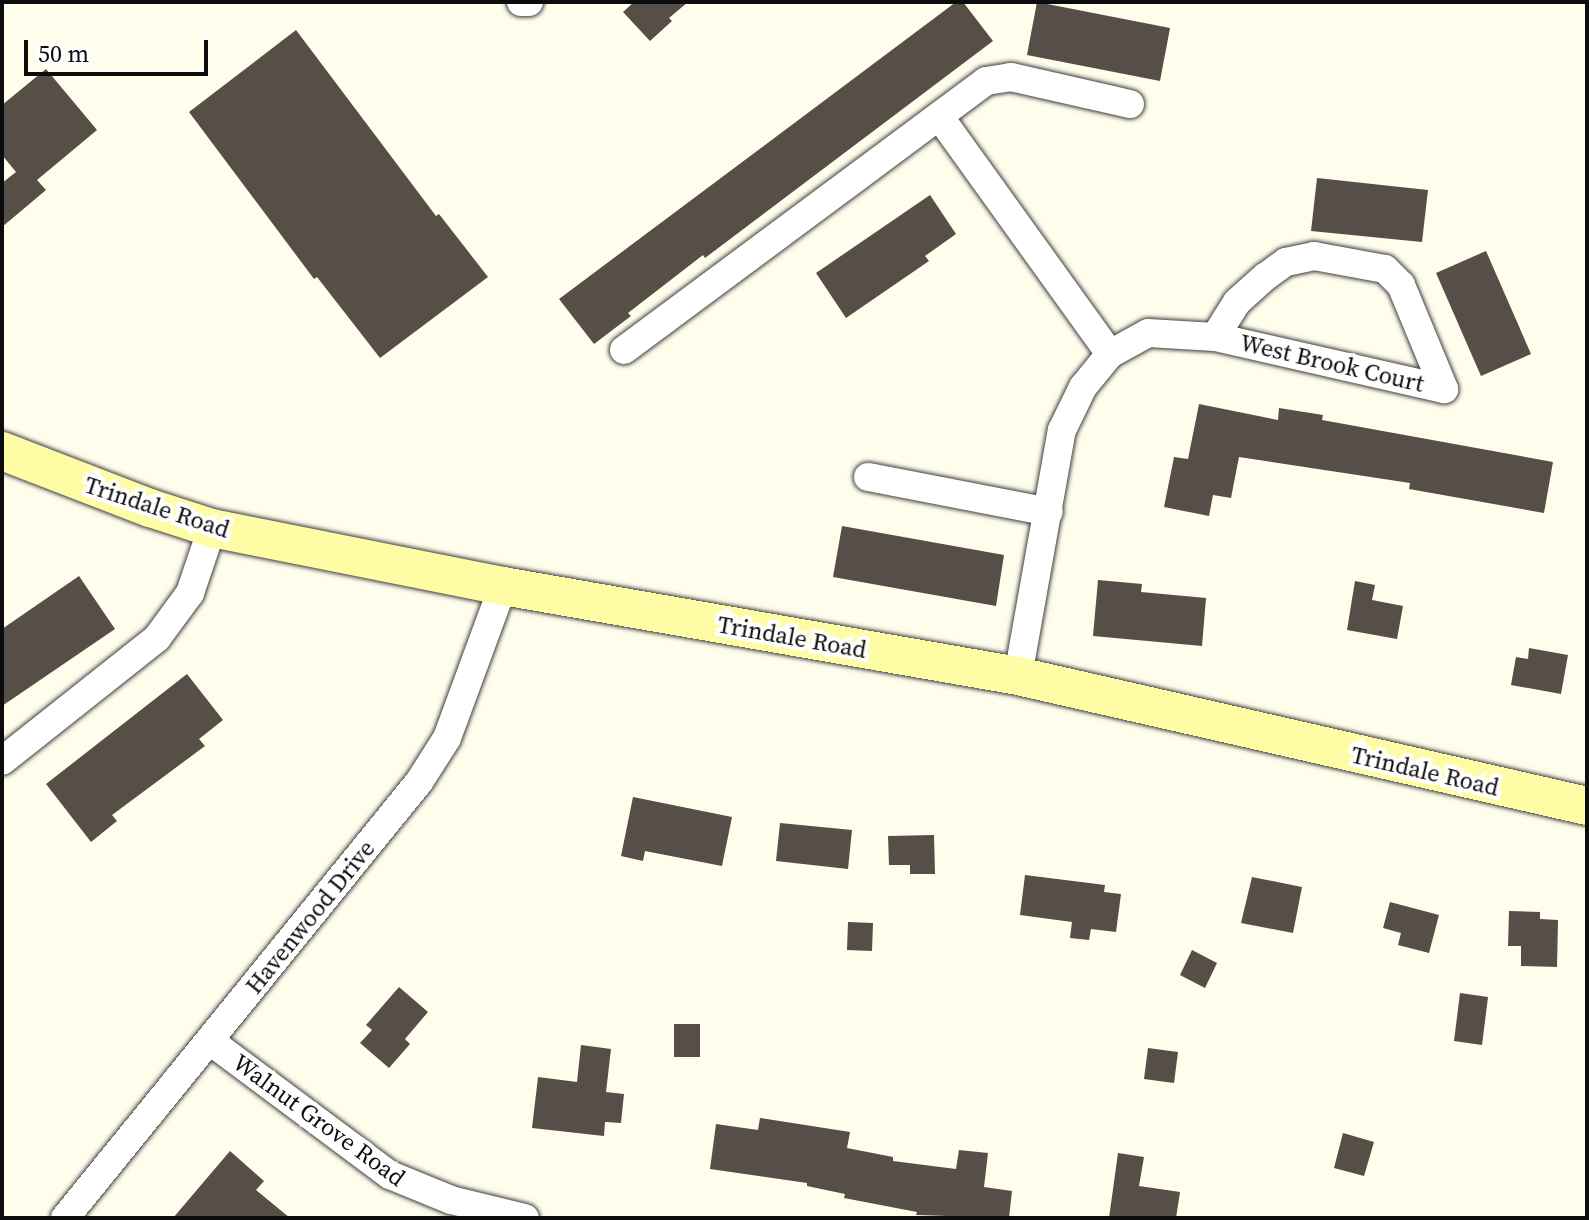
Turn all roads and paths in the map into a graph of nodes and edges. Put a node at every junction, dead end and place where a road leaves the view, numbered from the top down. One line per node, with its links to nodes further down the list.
1 (521, 2): 2 (street)
2 (528, 2)
3 (1130, 104): 4 (street)
4 (939, 116): 6 (street); 7 (street)
5 (1215, 337): 5 (street, West Brook Court); 7 (street, West Brook Court)
6 (624, 350)
7 (1110, 354): 10 (street, West Brook Court)
8 (2, 451): 11 (main road, Trindale Road)
9 (868, 477): 10 (street)
10 (1049, 512): 13 (street, West Brook Court)
11 (212, 528): 12 (main road, Trindale Road); 14 (street)
12 (503, 586): 13 (main road, Trindale Road); 16 (street, Havenwood Drive)
13 (1018, 676): 15 (main road, Trindale Road)
14 (2, 761)
15 (1587, 806)
16 (210, 1041): 17 (street, Havenwood Drive); 18 (street, Walnut Grove Road)
17 (65, 1218)
18 (525, 1218)

